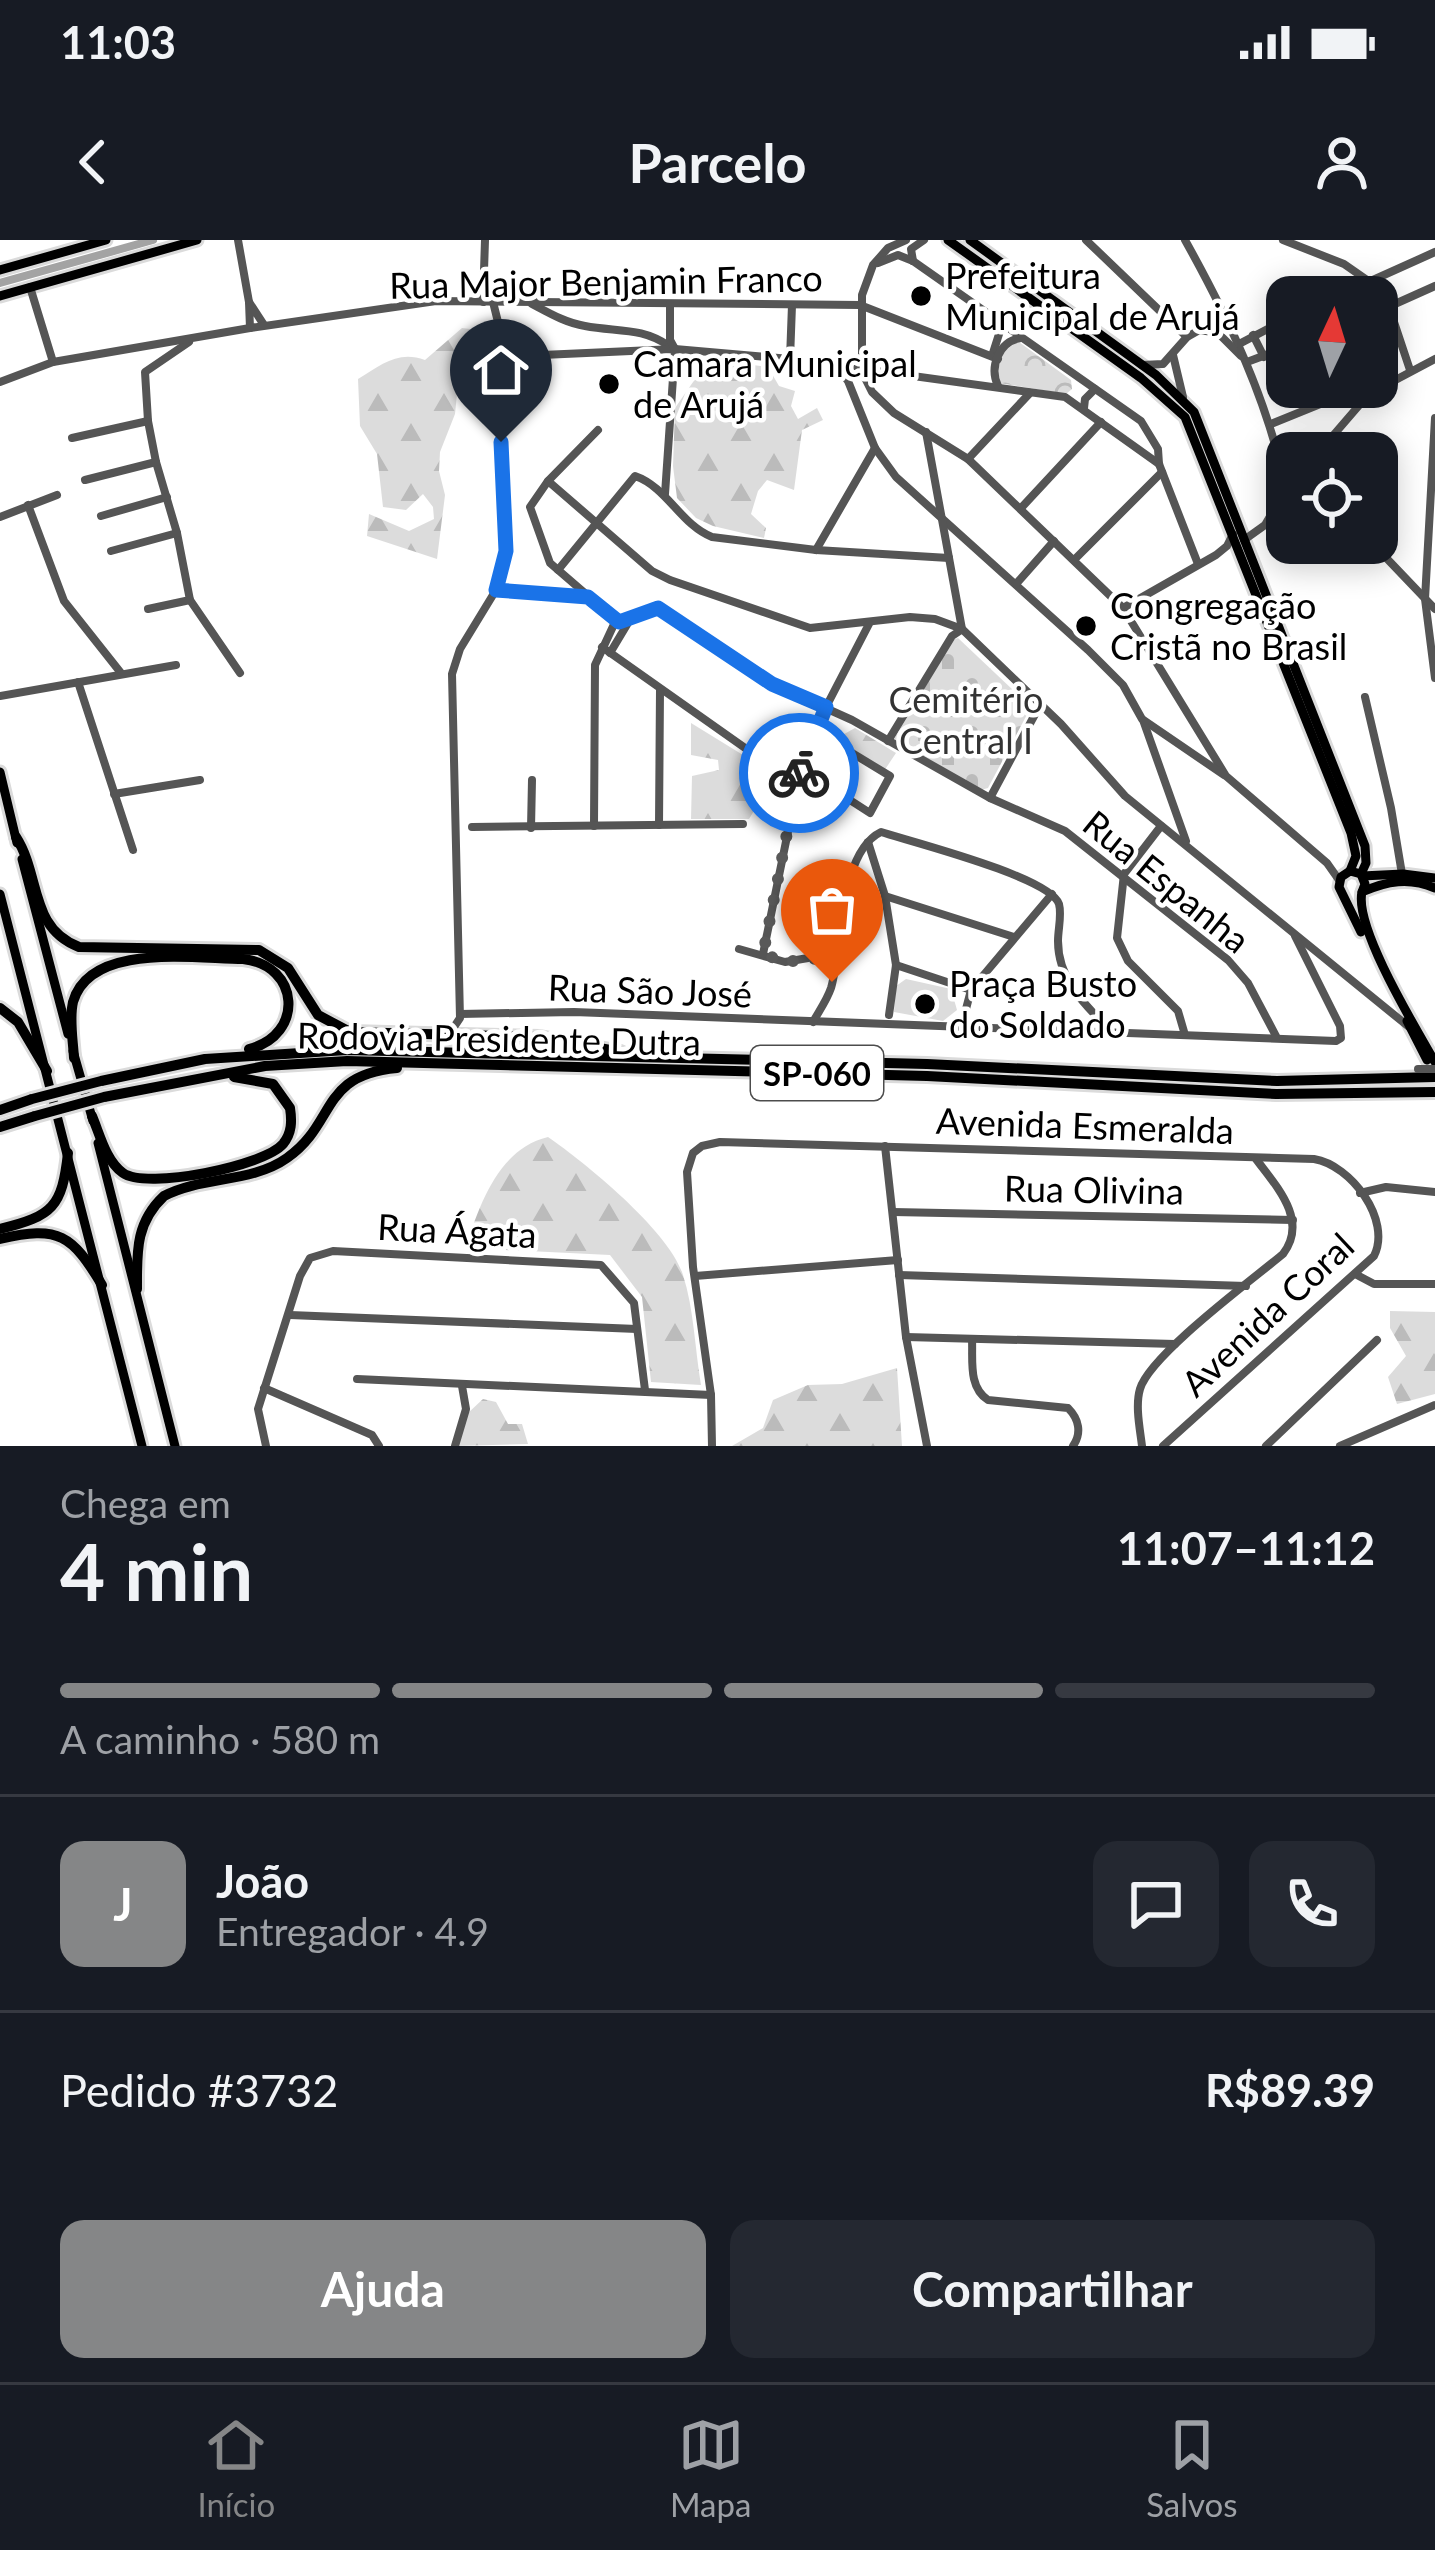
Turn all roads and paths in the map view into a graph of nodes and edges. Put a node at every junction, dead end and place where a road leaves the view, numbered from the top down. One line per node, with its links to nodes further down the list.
1 (106, 240): 15 (main road)
2 (197, 240): 19 (main road)
3 (485, 240): 22 (street)
4 (906, 240): 14 (street)
5 (948, 240): 54 (main road)
6 (970, 240): 54 (main road)
7 (1086, 240): 39 (street)
8 (1185, 240): 28 (street)
9 (1283, 240): 16 (street)
10 (922, 241): 13 (street)
11 (236, 242): 21 (street)
12 (1435, 252): 17 (street)
13 (913, 262): 14 (street); 29 (street)
14 (873, 265): 27 (street)
15 (0, 270)
16 (1362, 276)
17 (1378, 276)
18 (1435, 286): 24 (street)
19 (30, 287): 20 (main road); 51 (street)
20 (0, 296)
21 (249, 302): 31 (street); 32 (street)
22 (488, 302): 23 (street, Rua Major Benjamin Franco); 31 (street, Rua Major Benjamin Franco); 43 (street)
23 (530, 303): 25 (street, Rua Major Benjamin Franco); 35 (street)
24 (1398, 303)
25 (670, 304): 26 (street, Rua Major Benjamin Franco); 30 (street)
26 (792, 305): 27 (street, Rua Major Benjamin Franco); 49 (street)
27 (860, 305): 47 (street); 56 (street)
28 (1223, 316): 34 (street); 36 (street)
29 (998, 320): 40 (street); 47 (street)
30 (670, 322): 35 (street); 44 (street)
31 (266, 326): 32 (street, Rua Major Benjamin Franco)
32 (250, 328): 41 (street, Rua Major Benjamin Franco)
33 (1266, 329): 38 (street)
34 (1197, 330): 36 (street); 39 (street)
35 (641, 331): 44 (street)
36 (1223, 331): 42 (street); 52 (street)
37 (1398, 334): 55 (street)
38 (1253, 335): 42 (street); 48 (street)
39 (1187, 337): 45 (street)
40 (1024, 338): 47 (street); 57 (street)
41 (190, 341): 51 (street, Rua Major Benjamin Franco); 70 (street)
42 (1238, 344): 52 (street)
43 (505, 350): 46 (street); 60 (street)
44 (675, 350): 46 (street); 49 (street); 89 (street)
45 (1173, 355): 54 (street); 65 (street)
46 (530, 356): 60 (street)
47 (995, 357): 61 (street)
48 (1264, 357): 52 (street)
49 (790, 359): 53 (street)
50 (1435, 359): 55 (street)
51 (53, 362): 59 (street, Rua Major Benjamin Franco)
52 (1246, 362): 72 (street)
53 (835, 365): 56 (street); 82 (street)
54 (1138, 369): 65 (main road); 73 (main road)
55 (1410, 370): 58 (street)
56 (862, 372): 61 (street); 76 (street)
57 (1077, 376): 62 (street); 64 (street)
58 (1398, 377)
59 (0, 382)
60 (502, 384): 115 (street)
61 (999, 387): 63 (street)
62 (1095, 389): 68 (street); 74 (street)
63 (1031, 392): 64 (street); 83 (street)
64 (1065, 397): 68 (street)
65 (1184, 399): 73 (main road)
66 (1310, 408): 72 (street)
67 (1357, 408): 78 (street)
68 (1084, 409): 71 (street)
69 (1435, 418): 80 (street)
70 (148, 421): 79 (street); 84 (street)
71 (1101, 422): 81 (street); 92 (street)
72 (1271, 424): 77 (street)
73 (1195, 426): 100 (main road)
74 (1147, 427): 81 (street); 85 (street)
75 (598, 430): 87 (street)
76 (926, 432): 83 (street); 95 (street)
77 (1274, 432)
78 (1336, 432)
79 (72, 438)
80 (1434, 441): 93 (street)
81 (1129, 442): 85 (street)
82 (875, 448): 95 (street); 103 (street)
83 (968, 459): 92 (street)
84 (155, 462): 86 (street); 90 (street)
85 (1160, 468): 109 (street); 110 (street)
86 (85, 480)
87 (548, 482): 97 (street); 112 (street)
88 (56, 495): 91 (street)
89 (665, 496): 97 (street); 103 (street)
90 (166, 497): 94 (street); 99 (street)
91 (28, 505): 96 (street); 129 (street)
92 (1022, 507): 101 (street)
93 (1432, 512): 107 (street)
94 (101, 516)
95 (943, 516): 108 (street); 114 (street)
96 (0, 517)
97 (596, 522): 112 (street); 124 (street)
98 (1266, 522): 100 (street)
99 (177, 533): 104 (street); 118 (street)
100 (1238, 537): 105 (main road); 106 (street); 113 (main road)
101 (1054, 541): 109 (street); 114 (street)
102 (1435, 547): 107 (street)
103 (816, 550): 108 (street)
104 (111, 551)
105 (1241, 554): 106 (street); 113 (main road)
106 (1216, 555): 110 (street)
107 (1429, 557): 117 (street)
108 (949, 558): 125 (street)
109 (1074, 560): 119 (street)
110 (1198, 564): 119 (street)
111 (1392, 564): 117 (street)
112 (558, 571): 116 (street)
113 (1253, 574): 156 (main road); 160 (main road)
114 (1016, 584): 137 (street)
115 (496, 590): 116 (street); 181 (street)
116 (588, 597): 123 (street)
117 (1425, 599): 121 (street); 130 (street)
118 (190, 600): 120 (street); 128 (street)
119 (1123, 608): 142 (street)
120 (148, 609)
121 (1435, 609)
122 (631, 618): 123 (street, Rua Espanha); 126 (street); 136 (street, Rua Espanha)
123 (616, 620): 126 (street)
124 (870, 622): 125 (street); 136 (street)
125 (962, 629): 135 (street); 138 (street)
126 (606, 650): 132 (street); 149 (street)
127 (176, 665): 129 (street)
128 (240, 673)
129 (121, 674): 131 (street)
130 (1435, 678)
131 (78, 682): 133 (street); 145 (street)
132 (660, 689): 139 (street); 148 (street)
133 (0, 696)
134 (1365, 697): 161 (street)
135 (1040, 705): 146 (street); 150 (street)
136 (826, 707): 138 (street, Rua Espanha); 172 (street)
137 (1142, 718): 142 (street); 155 (street)
138 (888, 741): 146 (street, Rua Espanha)
139 (755, 755)
140 (0, 772): 153 (main road)
141 (884, 772): 141 (street)
142 (1226, 776): 160 (street)
143 (200, 781): 145 (street)
144 (532, 781): 152 (street)
145 (114, 794): 157 (street)
146 (990, 798): 158 (street, Rua Espanha)
147 (743, 824): 148 (street)
148 (659, 825): 149 (street)
149 (594, 826): 152 (street)
150 (1161, 826): 155 (street); 158 (street)
151 (472, 827): 152 (street)
152 (531, 828)
153 (16, 837): 186 (highway); 191 (main road)
154 (867, 840): 166 (street); 167 (street); 168 (street)
155 (1187, 844): 169 (street)
156 (1365, 846): 159 (main road); 160 (main road)
157 (133, 850)
158 (1124, 874): 188 (street); 189 (street, Rua Espanha)
159 (1386, 874): 160 (main road); 161 (main road)
160 (1352, 875): 163 (main road); 164 (main road)
161 (1403, 878): 162 (main road); 164 (main road)
162 (1431, 881)
163 (1342, 892): 164 (main road); 178 (main road)
164 (1361, 893): 184 (main road)
165 (0, 894): 195 (main road)
166 (1052, 894): 170 (street); 185 (street)
167 (885, 896): 170 (street); 175 (street)
168 (844, 909): 173 (street); 174 (street)
169 (1292, 929): 177 (street); 189 (street, Rua São José)
170 (1014, 937): 176 (street)
171 (740, 949): 172 (street)
172 (763, 954): 173 (street)
173 (808, 958): 174 (street)
174 (826, 959): 182 (street)
175 (896, 965): 176 (street); 180 (street)
176 (971, 990): 183 (street)
177 (1380, 1004): 178 (street); 184 (street)
178 (1400, 1004): 184 (main road)
179 (0, 1008): 195 (highway)
180 (889, 1015)
181 (460, 1016): 182 (street, Rua São José); 186 (street); 187 (street)
182 (813, 1022): 183 (street, Rua São José)
183 (961, 1028): 185 (street, Rua São José)
184 (1413, 1028): 194 (main road)
185 (1113, 1033): 188 (street, Rua São José)
186 (450, 1034): 187 (highway)
187 (474, 1034): 190 (highway)
188 (1185, 1035): 189 (street, Rua São José)
189 (1276, 1037)
190 (642, 1057): 192 (highway, Rodovia Presidente Dutra / SP-060); 194 (highway, Rodovia Presidente Dutra / SP-060, bridge)
191 (74, 1058): 192 (highway); 201 (main road)
192 (205, 1059): 198 (highway, Rodovia Presidente Dutra / SP-060, bridge)
193 (457, 1063): 196 (highway, Rodovia Presidente Dutra / SP-060); 197 (highway, Rodovia Presidente Dutra / SP-060); 220 (highway)
194 (1435, 1070)
195 (46, 1071): 204 (main road)
196 (207, 1076): 201 (highway); 202 (highway, Rodovia Presidente Dutra / SP-060, bridge)
197 (1431, 1092)
198 (32, 1099): 199 (highway); 200 (highway, Rodovia Presidente Dutra / SP-060)
199 (0, 1100)
200 (0, 1110)
201 (92, 1116): 220 (main road)
202 (0, 1126)
203 (885, 1146): 205 (street, Avenida Esmeralda); 209 (street); 214 (street, Avenida Esmeralda)
204 (68, 1153): 211 (highway); 218 (main road)
205 (1255, 1157): 206 (street, Avenida Esmeralda); 210 (street)
206 (1324, 1160): 208 (street, Avenida Coral)
207 (1435, 1192): 208 (street)
208 (1360, 1193): 216 (street, Avenida Coral)
209 (893, 1212): 210 (street, Rua Olivina); 213 (street)
210 (1293, 1220): 219 (street)
211 (0, 1229)
212 (0, 1239): 218 (highway)
213 (898, 1260): 214 (street); 215 (street)
214 (694, 1272): 231 (street)
215 (899, 1275): 219 (street); 223 (street)
216 (1357, 1275): 217 (street); 243 (street, Avenida Coral)
217 (1435, 1284)
218 (102, 1285): 234 (main road)
219 (1246, 1286): 226 (street)
220 (137, 1289): 235 (main road)
221 (290, 1315): 222 (street); 222 (street, Rua Ágata); 229 (street, Rua Ágata)
222 (637, 1329): 230 (street, Rua Ágata)
223 (907, 1337): 224 (street); 240 (street)
224 (972, 1339): 226 (street); 241 (street)
225 (1377, 1340): 233 (street)
226 (1176, 1344): 242 (street)
227 (357, 1379): 228 (street)
228 (462, 1386): 230 (street); 238 (street)
229 (264, 1388): 236 (street); 237 (street)
230 (645, 1390): 231 (street)
231 (711, 1395): 239 (street)
232 (1435, 1406): 244 (street)
233 (1269, 1445)
234 (142, 1446)
235 (176, 1446)
236 (266, 1446)
237 (379, 1446)
238 (455, 1446)
239 (712, 1446)
240 (927, 1446)
241 (1073, 1446)
242 (1142, 1446)
243 (1163, 1446)
244 (1340, 1446)

